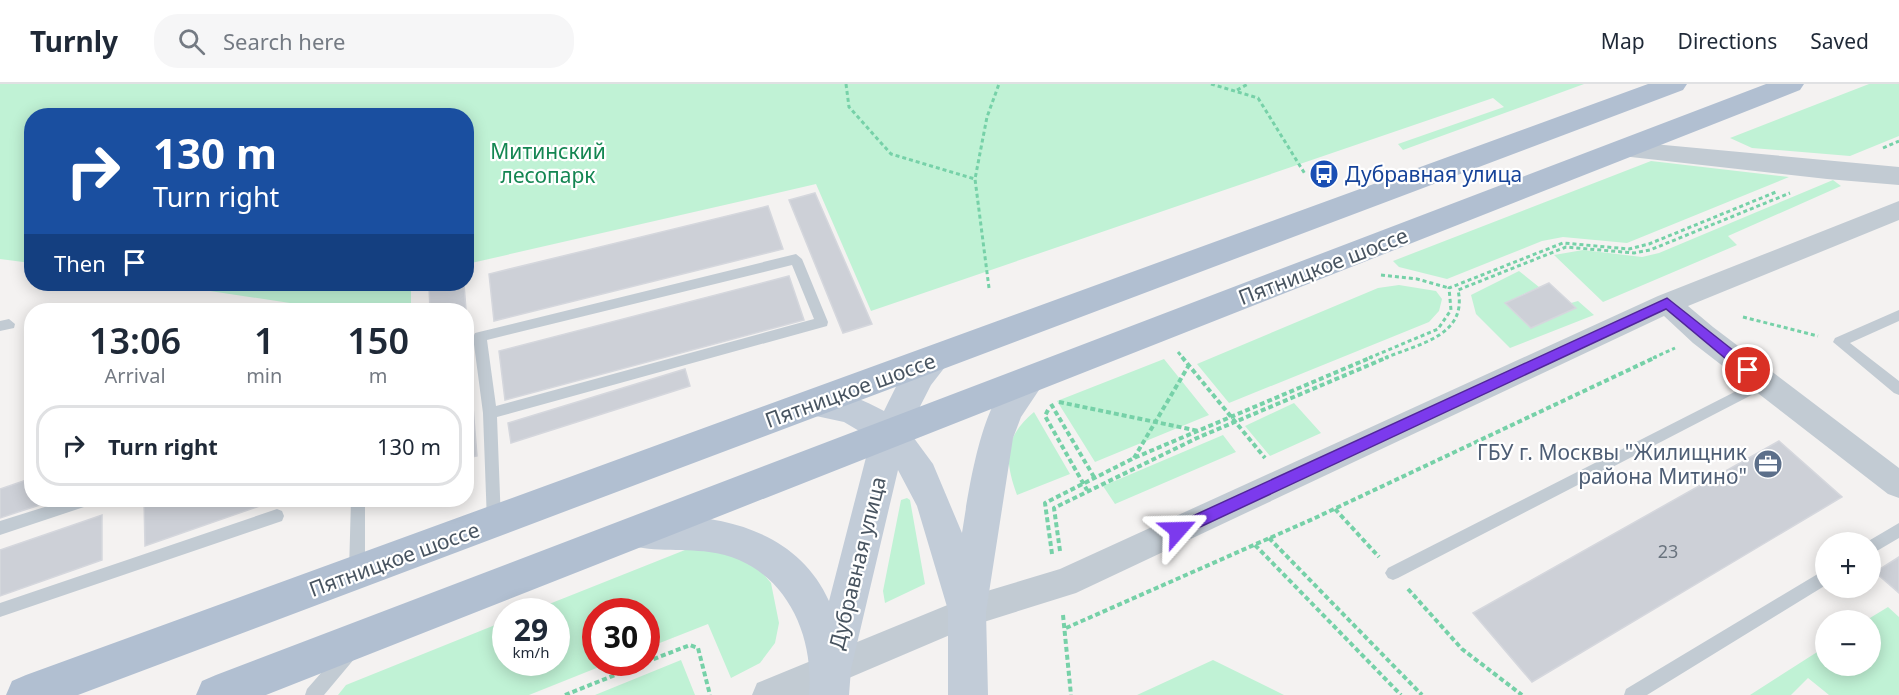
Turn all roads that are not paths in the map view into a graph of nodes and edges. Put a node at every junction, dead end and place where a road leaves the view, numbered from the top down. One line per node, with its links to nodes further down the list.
1 (1674, 84): 8 (main road, Пятницкое шоссе)
2 (1791, 84): 3 (main road, Пятницкое шоссе)
3 (1621, 149): 4 (street); 11 (main road, Пятницкое шоссе)
4 (1899, 176)
5 (1899, 210): 6 (street)
6 (1667, 303): 9 (street); 28 (street)
7 (1898, 317): 10 (lane)
8 (936, 358): 12 (main road, Пятницкое шоссе); 14 (main road, Дубравная улица)
9 (1764, 382): 15 (street); 25 (lane)
10 (1899, 389)
11 (1043, 395): 14 (main road, Пятницкое шоссе); 28 (main road, Дубравная улица)
12 (814, 403): 14 (main road, Дубравная улица); 19 (main road, Пятницкое шоссе)
13 (490, 413): 13 (lane); 19 (lane)
14 (890, 432): 22 (main road, Пятницкое шоссе); 28 (main road, Дубравная улица); 30 (main road, Дубравная улица)
15 (1899, 485)
16 (64, 507): 20 (lane)
17 (358, 507): 24 (lane)
18 (277, 516): 27 (lane)
19 (494, 522): 24 (main road, Пятницкое шоссе)
20 (0, 528)
21 (1899, 530): 23 (lane)
22 (633, 532): 29 (main road, Пятницкое шоссе); 30 (main road)
23 (1881, 541)
24 (357, 573): 31 (main road, Пятницкое шоссе)
25 (1393, 573)
26 (1815, 583): 36 (lane)
27 (0, 610)
28 (967, 612): 30 (street); 35 (main road, Дубравная улица)
29 (361, 640): 32 (main road, Пятницкое шоссе); 33 (lane)
30 (830, 682): 34 (street)
31 (26, 695)
32 (216, 695)
33 (314, 695)
34 (769, 695)
35 (968, 695)
36 (1632, 695)

